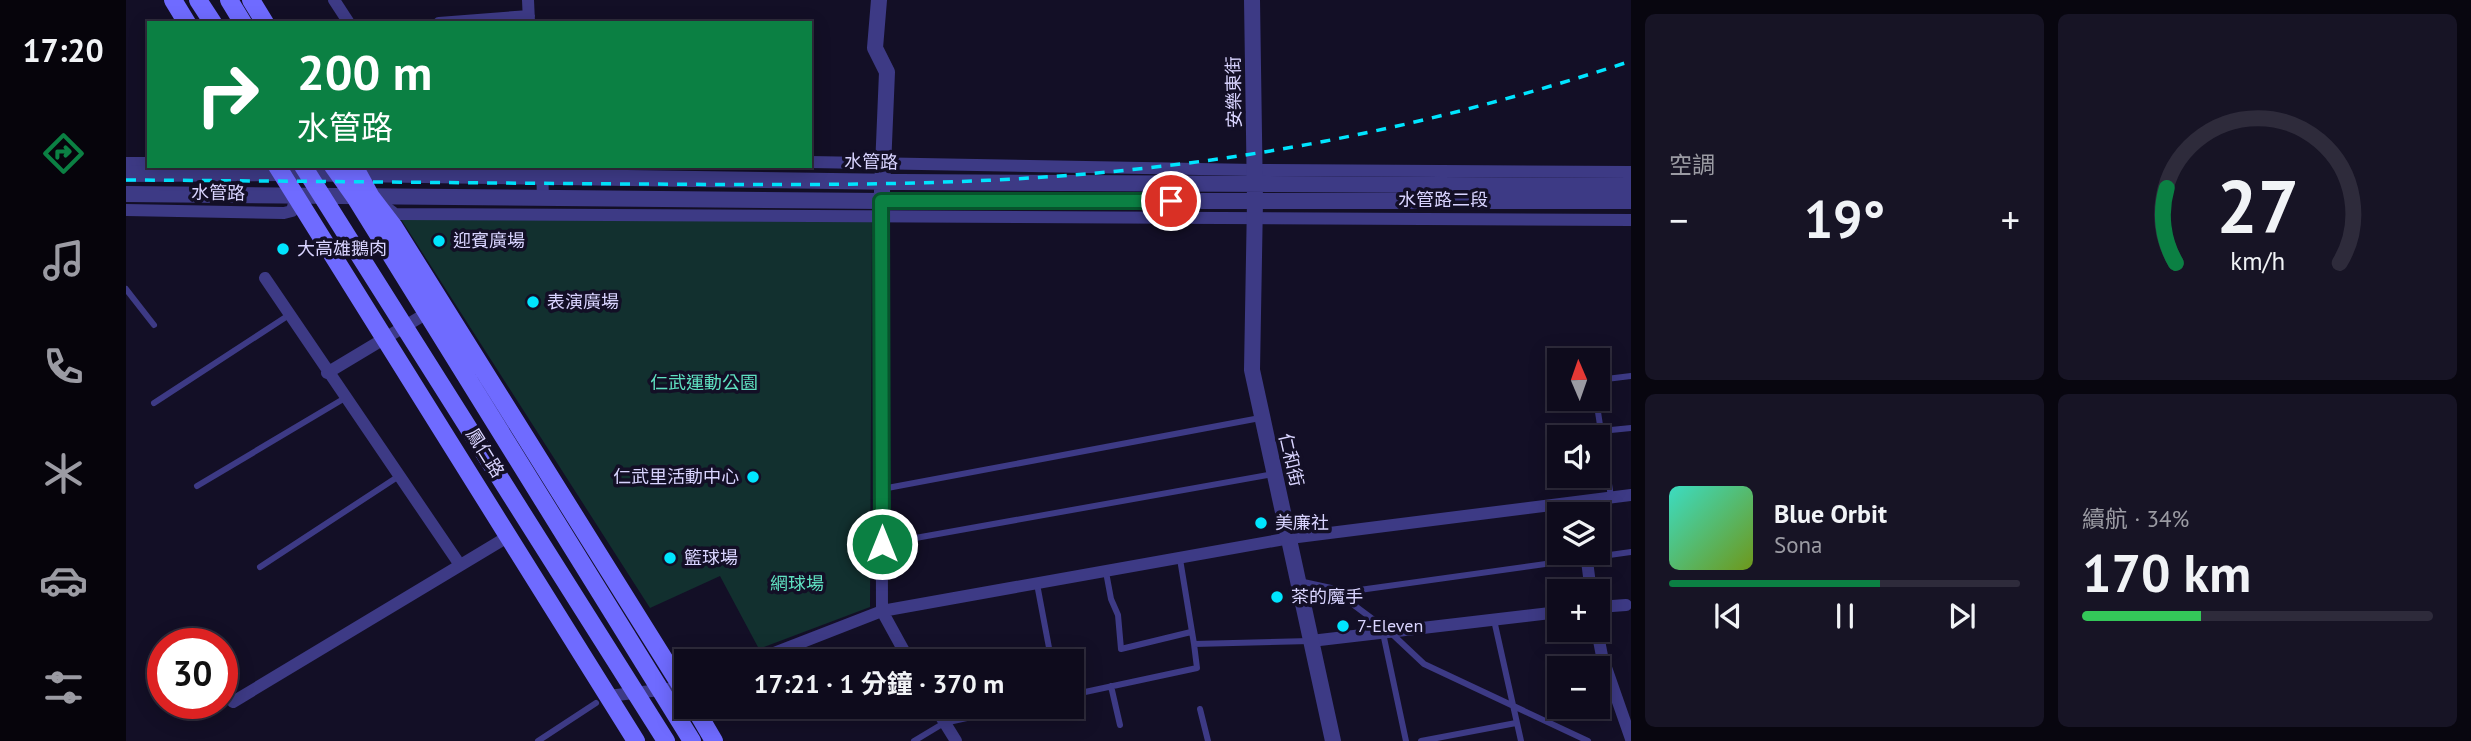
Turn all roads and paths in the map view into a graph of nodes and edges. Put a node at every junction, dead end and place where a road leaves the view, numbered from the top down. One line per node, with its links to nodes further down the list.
1 (173, 0): 10 (main road)
2 (198, 0): 11 (main road)
3 (229, 0): 12 (main road)
4 (251, 0): 13 (main road)
5 (334, 0): 14 (street)
6 (527, 0): 9 (street)
7 (878, 0): 17 (street)
8 (1252, 0): 26 (street, 安樂東街)
9 (529, 20): 15 (street)
10 (186, 21)
11 (212, 21)
12 (242, 21)
13 (264, 21)
14 (348, 21)
15 (499, 21)
16 (812, 162): 17 (street, 水管路)
17 (882, 162): 26 (street, 水管路); 27 (street)
18 (126, 163): 19 (street)
19 (147, 163)
20 (279, 170): 21 (street, 水管路); 25 (street, 水管路); 30 (main road, 鳳仁路)
21 (306, 170): 22 (street, 水管路); 31 (main road, 鳳仁路)
22 (349, 170): 23 (street, 水管路); 32 (main road, 鳳仁路)
23 (542, 172): 27 (street, 水管路); 33 (street)
24 (1631, 172): 26 (street, 水管路二段)
25 (126, 174)
26 (1255, 177): 27 (street, 水管路); 28 (street, 水管路二段); 34 (street, 仁和街)
27 (881, 182): 36 (street)
28 (1631, 186)
29 (126, 194): 30 (street, 水管路)
30 (296, 195): 31 (street, 水管路); 37 (street, 水管路); 46 (main road, 鳳仁路)
31 (322, 195): 32 (street, 水管路); 45 (main road, 鳳仁路)
32 (363, 197): 33 (street, 水管路); 36 (street, 水管路); 42 (main road, 鳳仁路); 89 (main road, 鳳仁路)
33 (543, 199): 36 (street, 水管路)
34 (1255, 201): 35 (street, 水管路二段); 36 (street, 水管路); 38 (street, 仁和街)
35 (1631, 201)
36 (881, 208): 38 (street, 水管路); 59 (street)
37 (126, 211)
38 (1255, 219): 39 (street, 水管路二段); 52 (street, 仁和街)
39 (1631, 220)
40 (265, 278): 43 (street)
41 (126, 289): 44 (lane)
42 (427, 313): 45 (street); 91 (main road, 鳳仁路)
43 (289, 315): 47 (street); 51 (lane)
44 (154, 325)
45 (405, 326): 46 (street); 93 (main road, 鳳仁路)
46 (385, 338): 47 (street); 63 (main road, 鳳仁路)
47 (327, 373): 50 (street)
48 (1631, 376): 49 (lane)
49 (1610, 379)
50 (345, 398): 56 (street); 57 (lane)
51 (154, 403)
52 (1262, 418): 55 (street, 仁和街); 59 (lane)
53 (1631, 428): 54 (lane)
54 (1610, 430)
55 (1275, 474): 64 (street, 仁和街); 65 (lane)
56 (399, 476): 70 (street); 71 (lane)
57 (197, 486)
58 (1610, 488): 61 (lane)
59 (882, 489): 65 (street)
60 (1631, 495): 61 (street)
61 (1611, 497): 62 (street)
62 (1578, 500): 64 (street)
63 (509, 536): 70 (street); 96 (main road, 鳳仁路)
64 (1290, 538): 68 (street); 73 (street, 仁和街)
65 (882, 544): 78 (street)
66 (1631, 552): 67 (lane)
67 (1610, 553)
68 (1180, 559): 72 (street); 81 (lane)
69 (1547, 561): 75 (lane)
70 (460, 565): 95 (street)
71 (260, 567)
72 (1106, 572): 74 (street); 81 (lane)
73 (1299, 581): 75 (lane); 83 (street, 仁和街)
74 (1037, 584): 78 (street); 88 (lane)
75 (1338, 593): 82 (lane)
76 (1626, 605): 77 (street)
77 (1610, 606)
78 (881, 611): 86 (street); 87 (street)
79 (1547, 613): 80 (street)
80 (1494, 620): 82 (street); 97 (lane)
81 (1191, 632): 85 (lane)
82 (1387, 632): 83 (street); 97 (lane); 115 (lane)
83 (1311, 641): 85 (lane); 114 (street, 仁和街)
84 (1599, 642): 105 (street)
85 (1194, 644): 90 (lane)
86 (784, 649)
87 (903, 649)
88 (1049, 649)
89 (674, 672)
90 (1111, 686): 94 (lane); 104 (lane)
91 (661, 690): 92 (street); 93 (street); 109 (main road, 鳳仁路)
92 (674, 690)
93 (637, 692): 96 (street); 108 (main road, 鳳仁路)
94 (1084, 692)
95 (238, 699)
96 (602, 700): 106 (lane); 107 (main road, 鳳仁路)
97 (1511, 705): 103 (lane); 118 (lane)
98 (1200, 709): 113 (lane)
99 (701, 719): 110 (main road)
100 (942, 719): 102 (street)
101 (962, 719): 102 (lane)
102 (944, 723): 111 (lane); 112 (street)
103 (1516, 723): 116 (lane); 117 (lane)
104 (1120, 724)
105 (1631, 739)
106 (538, 741)
107 (636, 741)
108 (666, 741)
109 (692, 741)
110 (714, 741)
111 (914, 741)
112 (956, 741)
113 (1208, 741)
114 (1333, 741)
115 (1406, 741)
116 (1421, 741)
117 (1521, 741)
118 (1588, 741)

